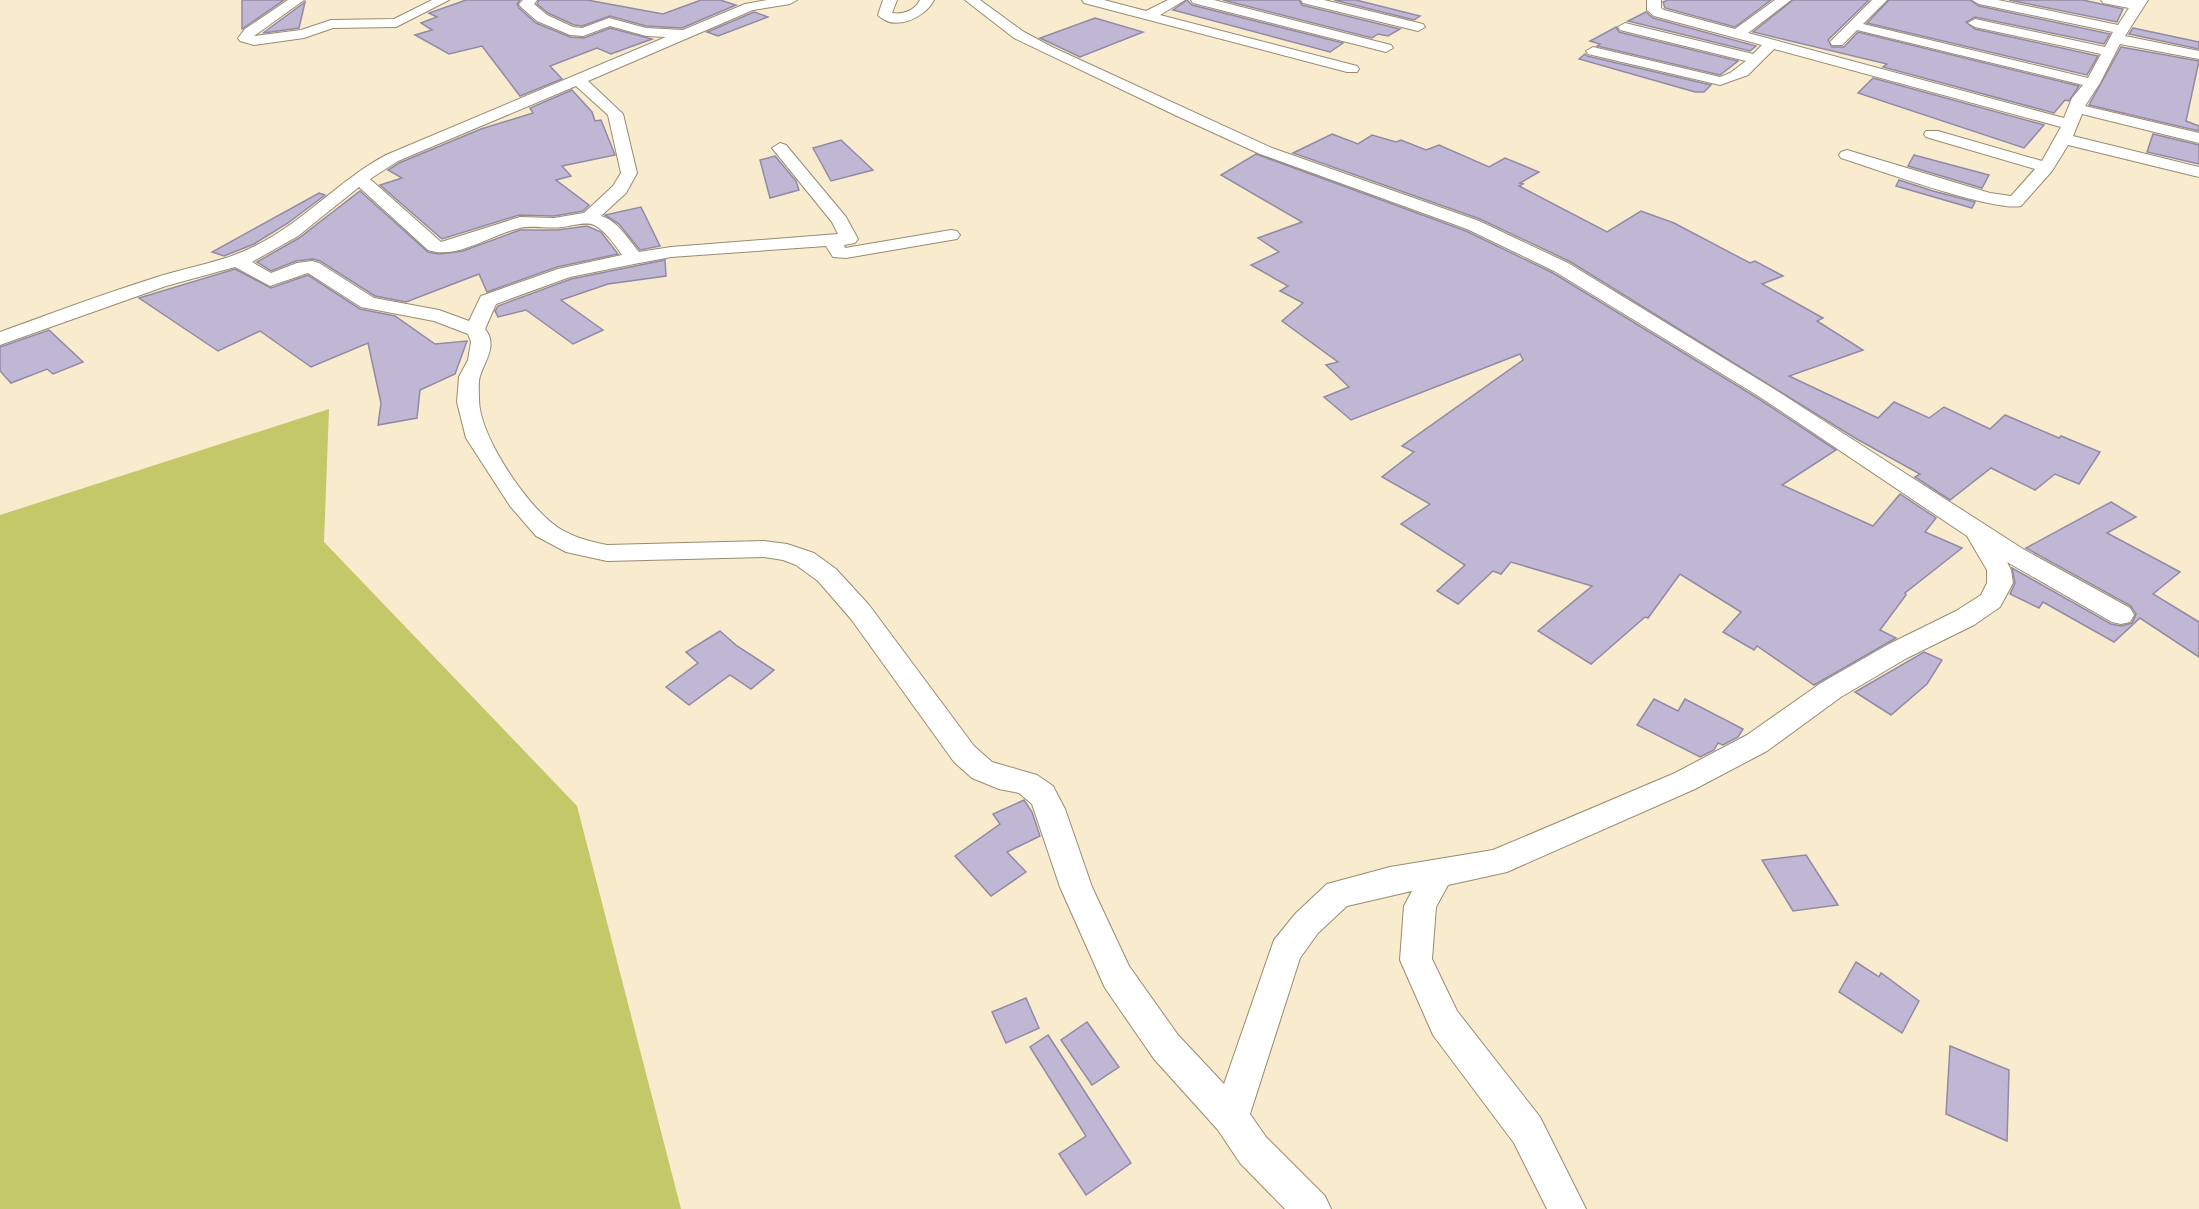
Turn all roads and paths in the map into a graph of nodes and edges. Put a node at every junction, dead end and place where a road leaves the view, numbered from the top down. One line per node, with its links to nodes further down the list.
1 (297, 0): 2 (street)
2 (442, 0)
3 (530, 0): 23 (street)
4 (790, 0): 23 (street)
5 (890, 0): 6 (street)
6 (927, 0)
7 (972, 0): 51 (street)
8 (1089, 0): 19 (street)
9 (1178, 0): 19 (street)
10 (1198, 0): 28 (street)
11 (1308, 0): 21 (street)
12 (1654, 0): 24 (street)
13 (1784, 0): 24 (street)
14 (1880, 0): 20 (street)
15 (1979, 0): 17 (street)
16 (2108, 0): 18 (street)
17 (1994, 1): 25 (street); 25 (street)
18 (2140, 3): 25 (street)
19 (1147, 16): 32 (street)
20 (1856, 26): 26 (street); 34 (street)
21 (1418, 27)
22 (1625, 27): 31 (street)
23 (687, 33): 33 (street)
24 (1737, 34): 27 (street)
25 (2116, 40): 30 (street); 34 (street)
26 (1837, 42)
27 (1772, 43): 31 (street); 36 (street)
28 (1386, 48)
29 (1593, 51): 31 (street)
30 (2199, 55)
31 (1756, 59)
32 (1352, 69)
33 (579, 80): 43 (street); 44 (street)
34 (2093, 83): 35 (street)
35 (2076, 108): 36 (street); 38 (street)
36 (2066, 132): 41 (street); 42 (street)
37 (1932, 134): 41 (street)
38 (2199, 138)
39 (780, 148): 46 (street)
40 (1847, 155): 41 (street)
41 (2046, 167)
42 (2199, 172)
43 (360, 179): 44 (street); 48 (street)
44 (590, 218): 47 (street)
45 (951, 235): 46 (street)
46 (834, 240): 47 (street)
47 (634, 258): 49 (street)
48 (238, 261): 49 (street); 50 (street)
49 (475, 330): 54 (street)
50 (0, 339)
51 (1975, 530): 52 (street); 53 (street)
52 (2121, 615)
53 (1438, 873): 54 (street); 56 (street)
54 (1231, 1117): 55 (street)
55 (1307, 1207)
56 (1566, 1209)

